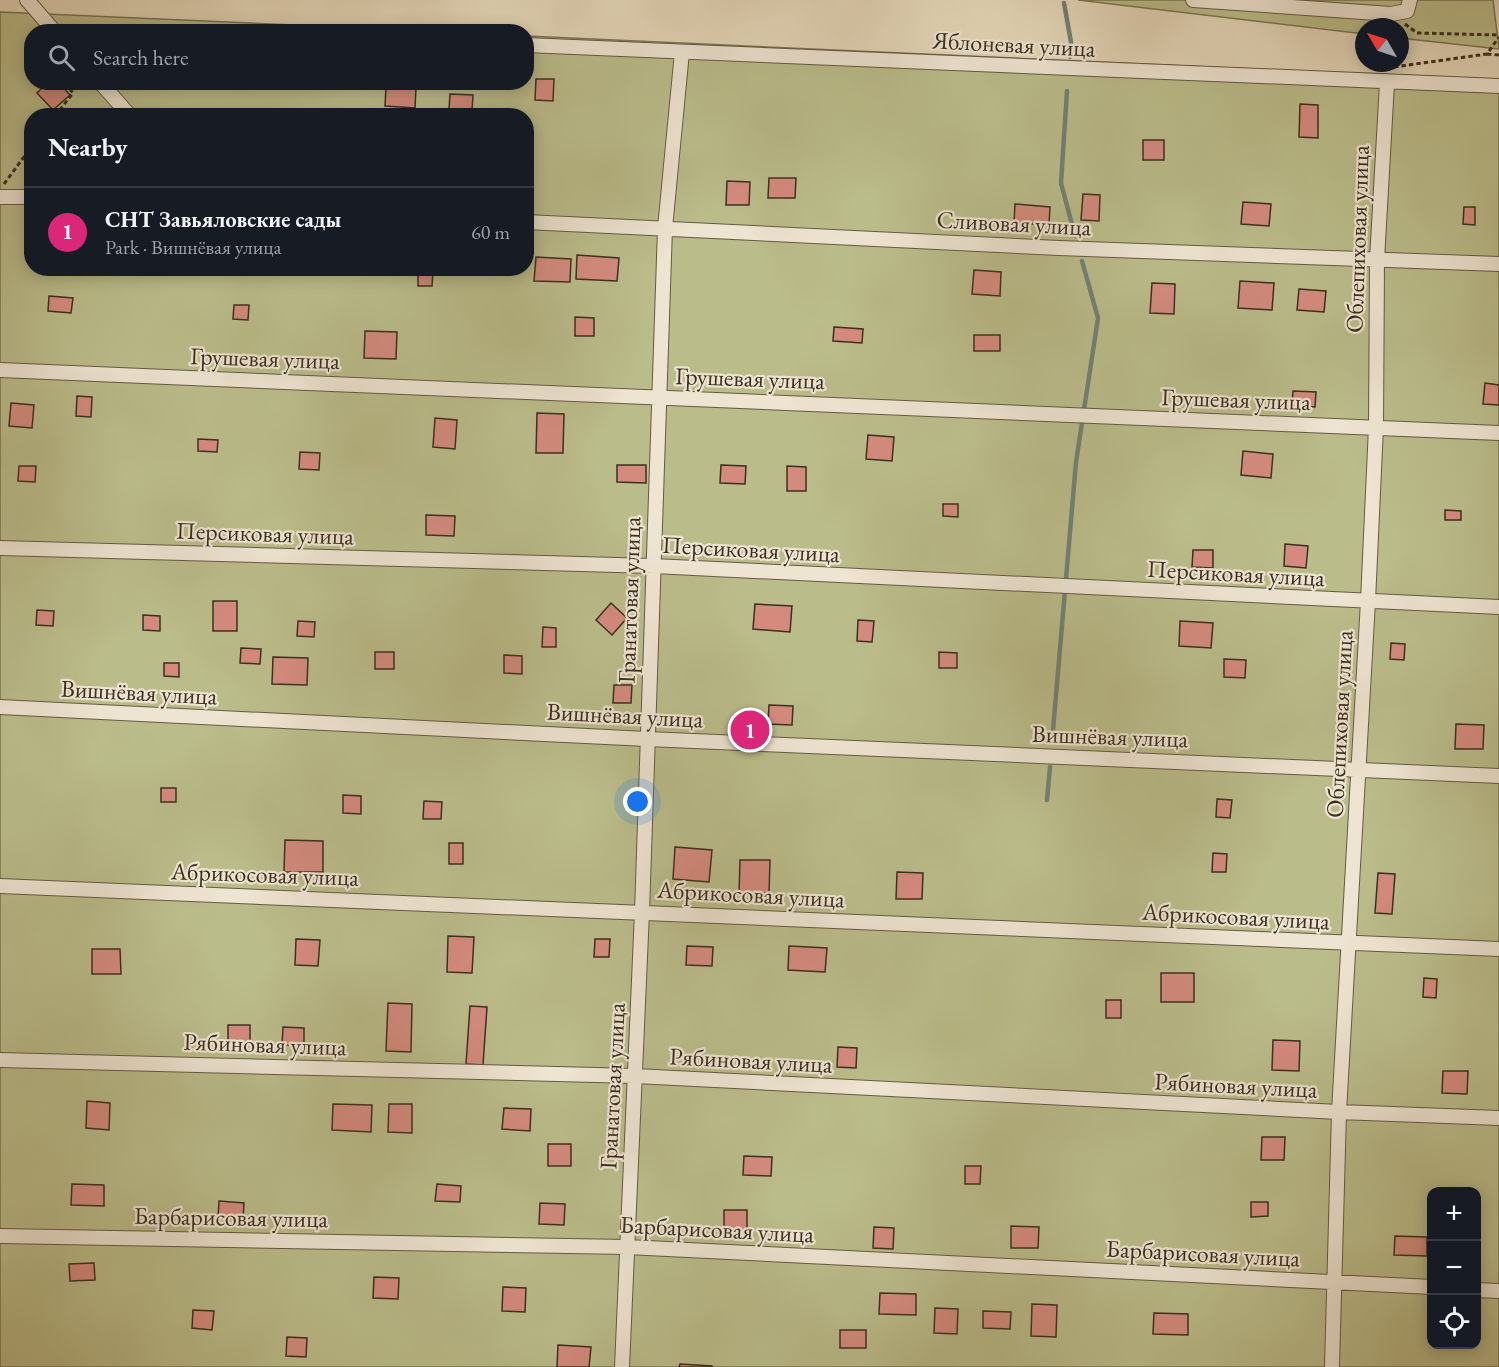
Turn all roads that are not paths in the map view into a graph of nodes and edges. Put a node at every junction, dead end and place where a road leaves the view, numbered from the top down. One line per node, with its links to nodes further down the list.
1 (27, 0): 5 (street)
2 (1193, 0): 4 (street)
3 (1410, 0): 4 (street)
4 (1269, 3)
5 (48, 24)
6 (534, 45): 7 (street, Яблоневая улица)
7 (682, 52): 8 (street, Яблоневая улица); 15 (street, Гранатовая улица)
8 (1387, 83): 9 (street, Яблоневая улица); 16 (street, Облепиховая улица)
9 (1499, 86)
10 (107, 90): 11 (street)
11 (123, 108)
12 (0, 197): 13 (street)
13 (24, 198)
14 (534, 222): 15 (street, Сливовая улица)
15 (665, 228): 16 (street, Сливовая улица); 19 (street, Гранатовая улица)
16 (1377, 260): 17 (street, Сливовая улица); 20 (street, Облепиховая улица)
17 (1499, 264)
18 (0, 370): 19 (street, Грушевая улица)
19 (658, 397): 20 (street, Грушевая улица); 23 (street, Гранатовая улица)
20 (1376, 427): 21 (street, Грушевая улица); 24 (street, Облепиховая улица)
21 (1499, 433)
22 (0, 548): 23 (street, Персиковая улица)
23 (653, 566): 24 (street, Персиковая улица); 27 (street, Гранатовая улица)
24 (1368, 601): 25 (street, Персиковая улица); 28 (street, Облепиховая улица)
25 (1499, 607)
26 (0, 707): 27 (street, Вишнёвая улица)
27 (647, 739): 28 (street, Вишнёвая улица); 31 (street, Гранатовая улица)
28 (1360, 769): 29 (street, Вишнёвая улица); 32 (street, Облепиховая улица)
29 (1499, 776)
30 (0, 886): 31 (street, Абрикосовая улица)
31 (642, 912): 32 (street, Абрикосовая улица); 35 (street, Гранатовая улица)
32 (1350, 943): 33 (street, Абрикосовая улица); 36 (street, Облепиховая улица)
33 (1499, 949)
34 (0, 1060): 35 (street, Рябиновая улица)
35 (635, 1076): 36 (street, Рябиновая улица); 39 (street, Гранатовая улица)
36 (1339, 1113): 37 (street, Рябиновая улица); 40 (street, Облепиховая улица)
37 (1499, 1118)
38 (0, 1236): 39 (street, Барбарисовая улица)
39 (627, 1247): 40 (street, Барбарисовая улица); 44 (street, Гранатовая улица)
40 (1335, 1282): 41 (street, Барбарисовая улица); 45 (street, Облепиховая улица)
41 (1427, 1287)
42 (1481, 1290): 43 (street)
43 (1499, 1291)
44 (622, 1367)
45 (1332, 1367)

